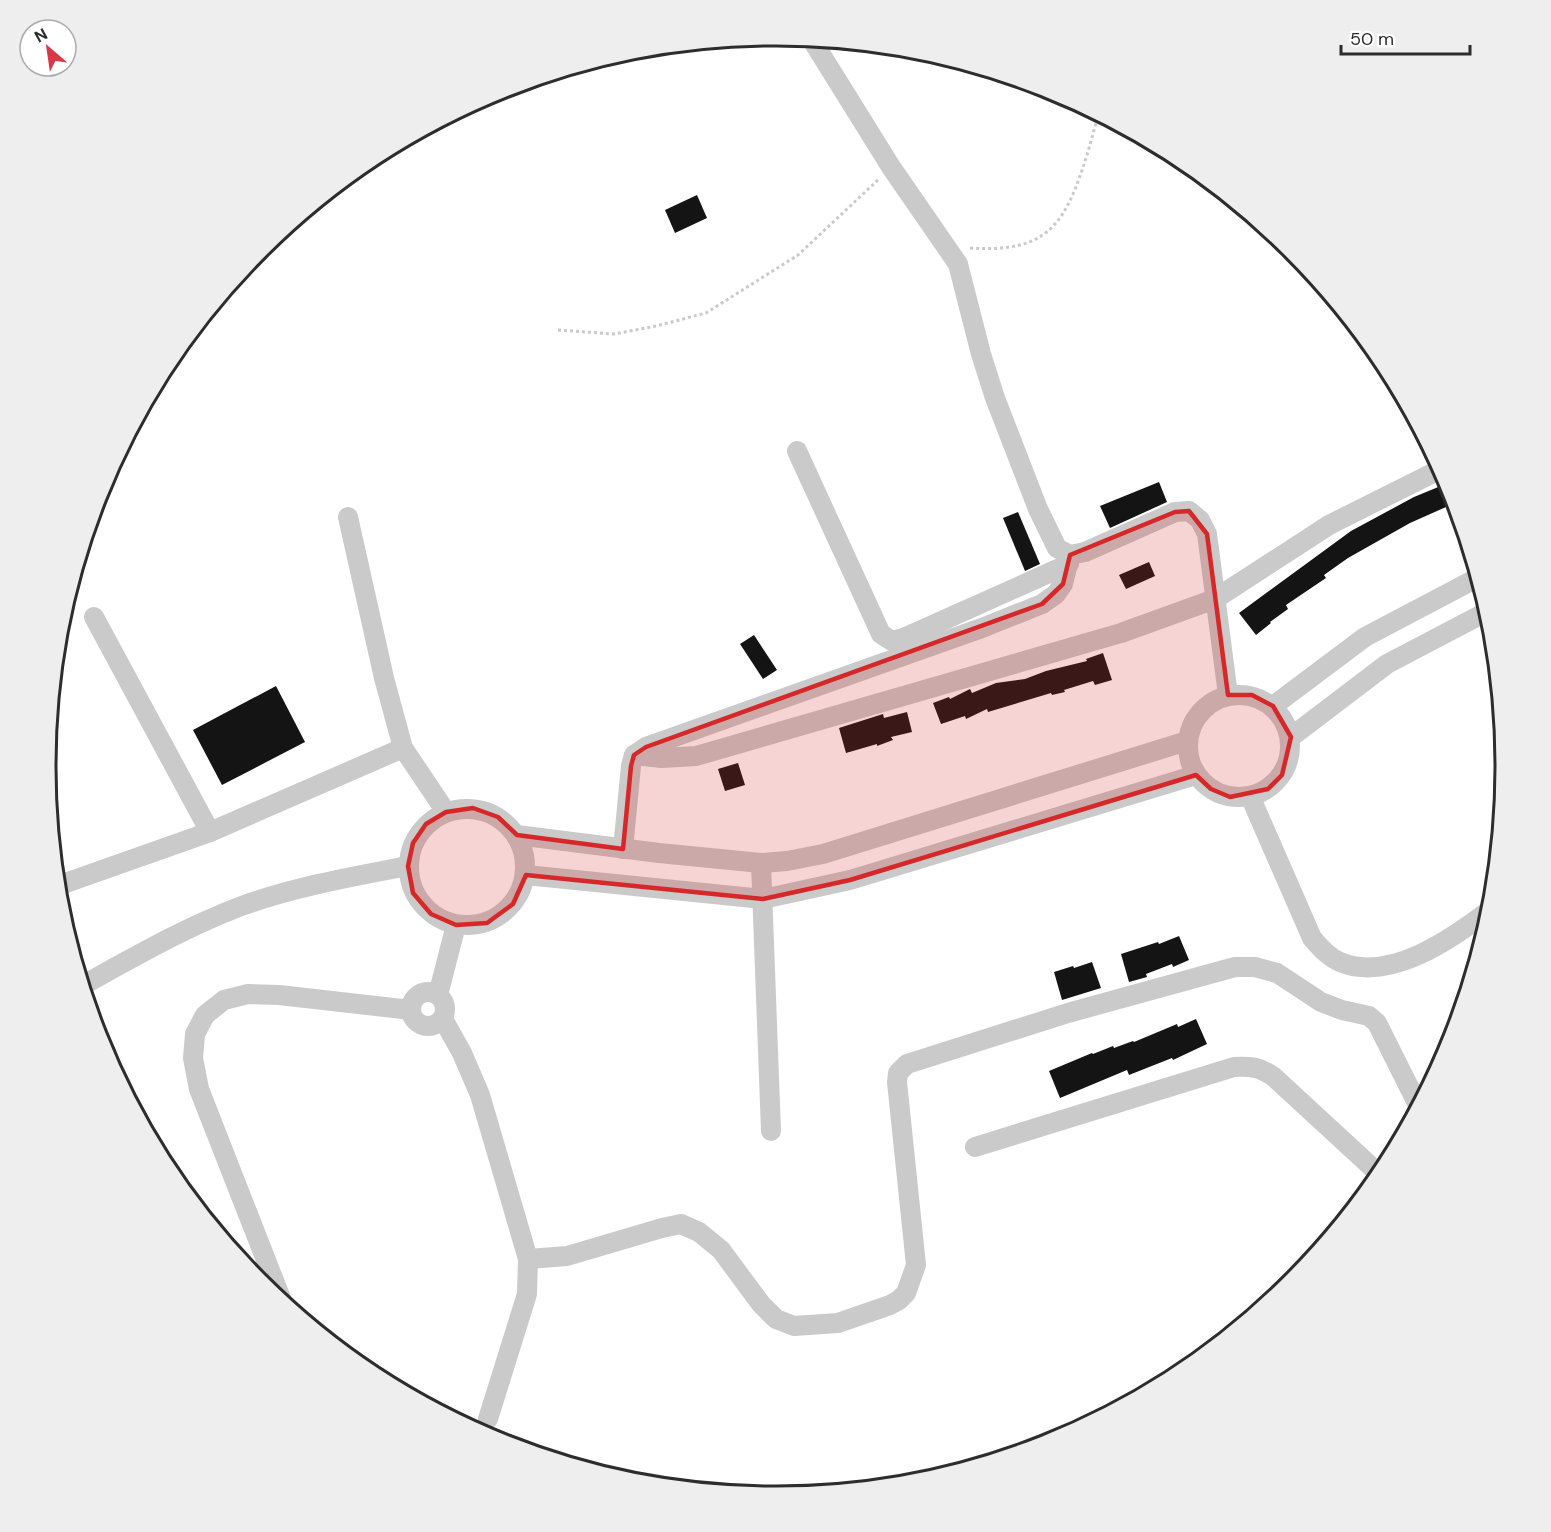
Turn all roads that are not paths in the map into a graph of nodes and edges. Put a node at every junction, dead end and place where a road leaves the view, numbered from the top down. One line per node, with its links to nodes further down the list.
1 (817, 48): 5 (street)
2 (797, 451): 5 (street)
3 (1432, 473): 7 (street)
4 (348, 516): 14 (street)
5 (1069, 559): 7 (street); 15 (street)
6 (1470, 582): 11 (street)
7 (1215, 599): 10 (street); 15 (street)
8 (1479, 616): 12 (street)
9 (94, 617): 19 (street)
10 (1228, 695): 11 (street); 13 (street)
11 (1274, 706): 12 (street)
12 (1291, 737): 17 (street)
13 (1187, 741): 16 (street); 22 (street)
14 (403, 748): 18 (street); 19 (street)
15 (634, 755): 21 (street)
16 (1196, 776): 17 (street); 26 (street)
17 (1250, 796): 27 (street)
18 (446, 812): 20 (street); 23 (street)
19 (210, 832): 25 (street)
20 (517, 835): 21 (street); 24 (street)
21 (623, 849): 22 (street)
22 (761, 863): 26 (street)
23 (408, 866): 28 (street); 29 (street)
24 (526, 875): 26 (street); 28 (street)
25 (66, 883)
26 (763, 899): 34 (street)
27 (1478, 918)
28 (456, 925): 30 (street)
29 (89, 981)
30 (438, 995): 31 (street); 32 (street)
31 (411, 1010): 32 (street); 38 (street)
32 (443, 1019): 37 (street)
33 (1414, 1097): 37 (street)
34 (771, 1131)
35 (975, 1147): 36 (street)
36 (1374, 1166)
37 (528, 1259): 39 (street)
38 (275, 1282)
39 (488, 1419)

